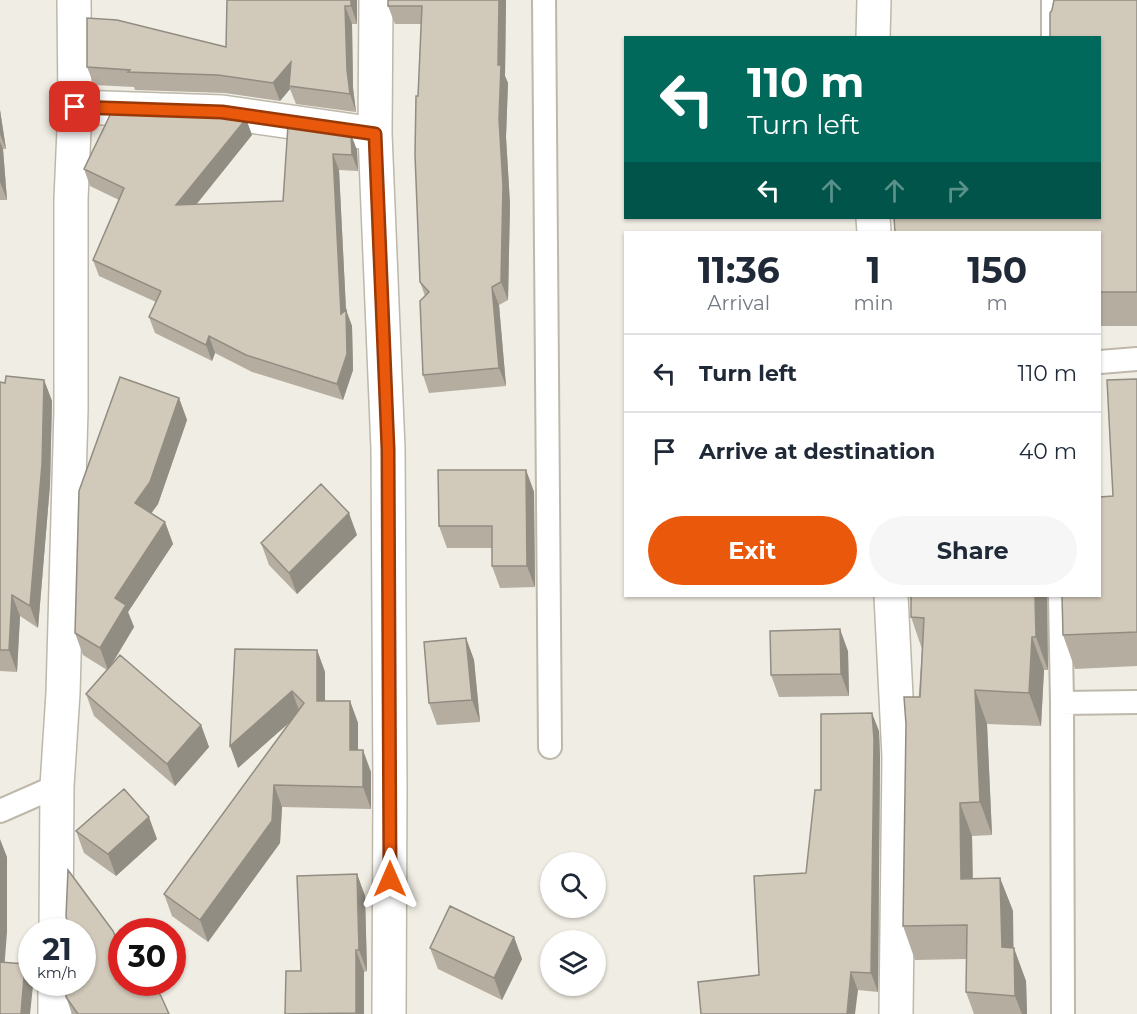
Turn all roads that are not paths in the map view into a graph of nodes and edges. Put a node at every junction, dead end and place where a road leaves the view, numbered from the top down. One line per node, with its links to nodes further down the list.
1 (74, 0): 8 (street)
2 (376, 0): 9 (street)
3 (544, 0): 16 (lane)
4 (874, 0): 6 (street)
5 (1053, 0): 7 (lane)
6 (873, 36)
7 (1053, 36)
8 (75, 107): 9 (street); 17 (street)
9 (375, 134): 22 (street)
10 (1137, 359): 11 (lane)
11 (1101, 362)
12 (891, 597): 23 (street)
13 (1060, 597): 15 (lane)
14 (1137, 702): 15 (lane)
15 (1062, 703): 24 (lane)
16 (550, 747)
17 (57, 786): 18 (lane); 19 (street)
18 (0, 812)
19 (56, 918)
20 (55, 996): 21 (street)
21 (55, 1014)
22 (389, 1014)
23 (896, 1014)
24 (1063, 1014)

